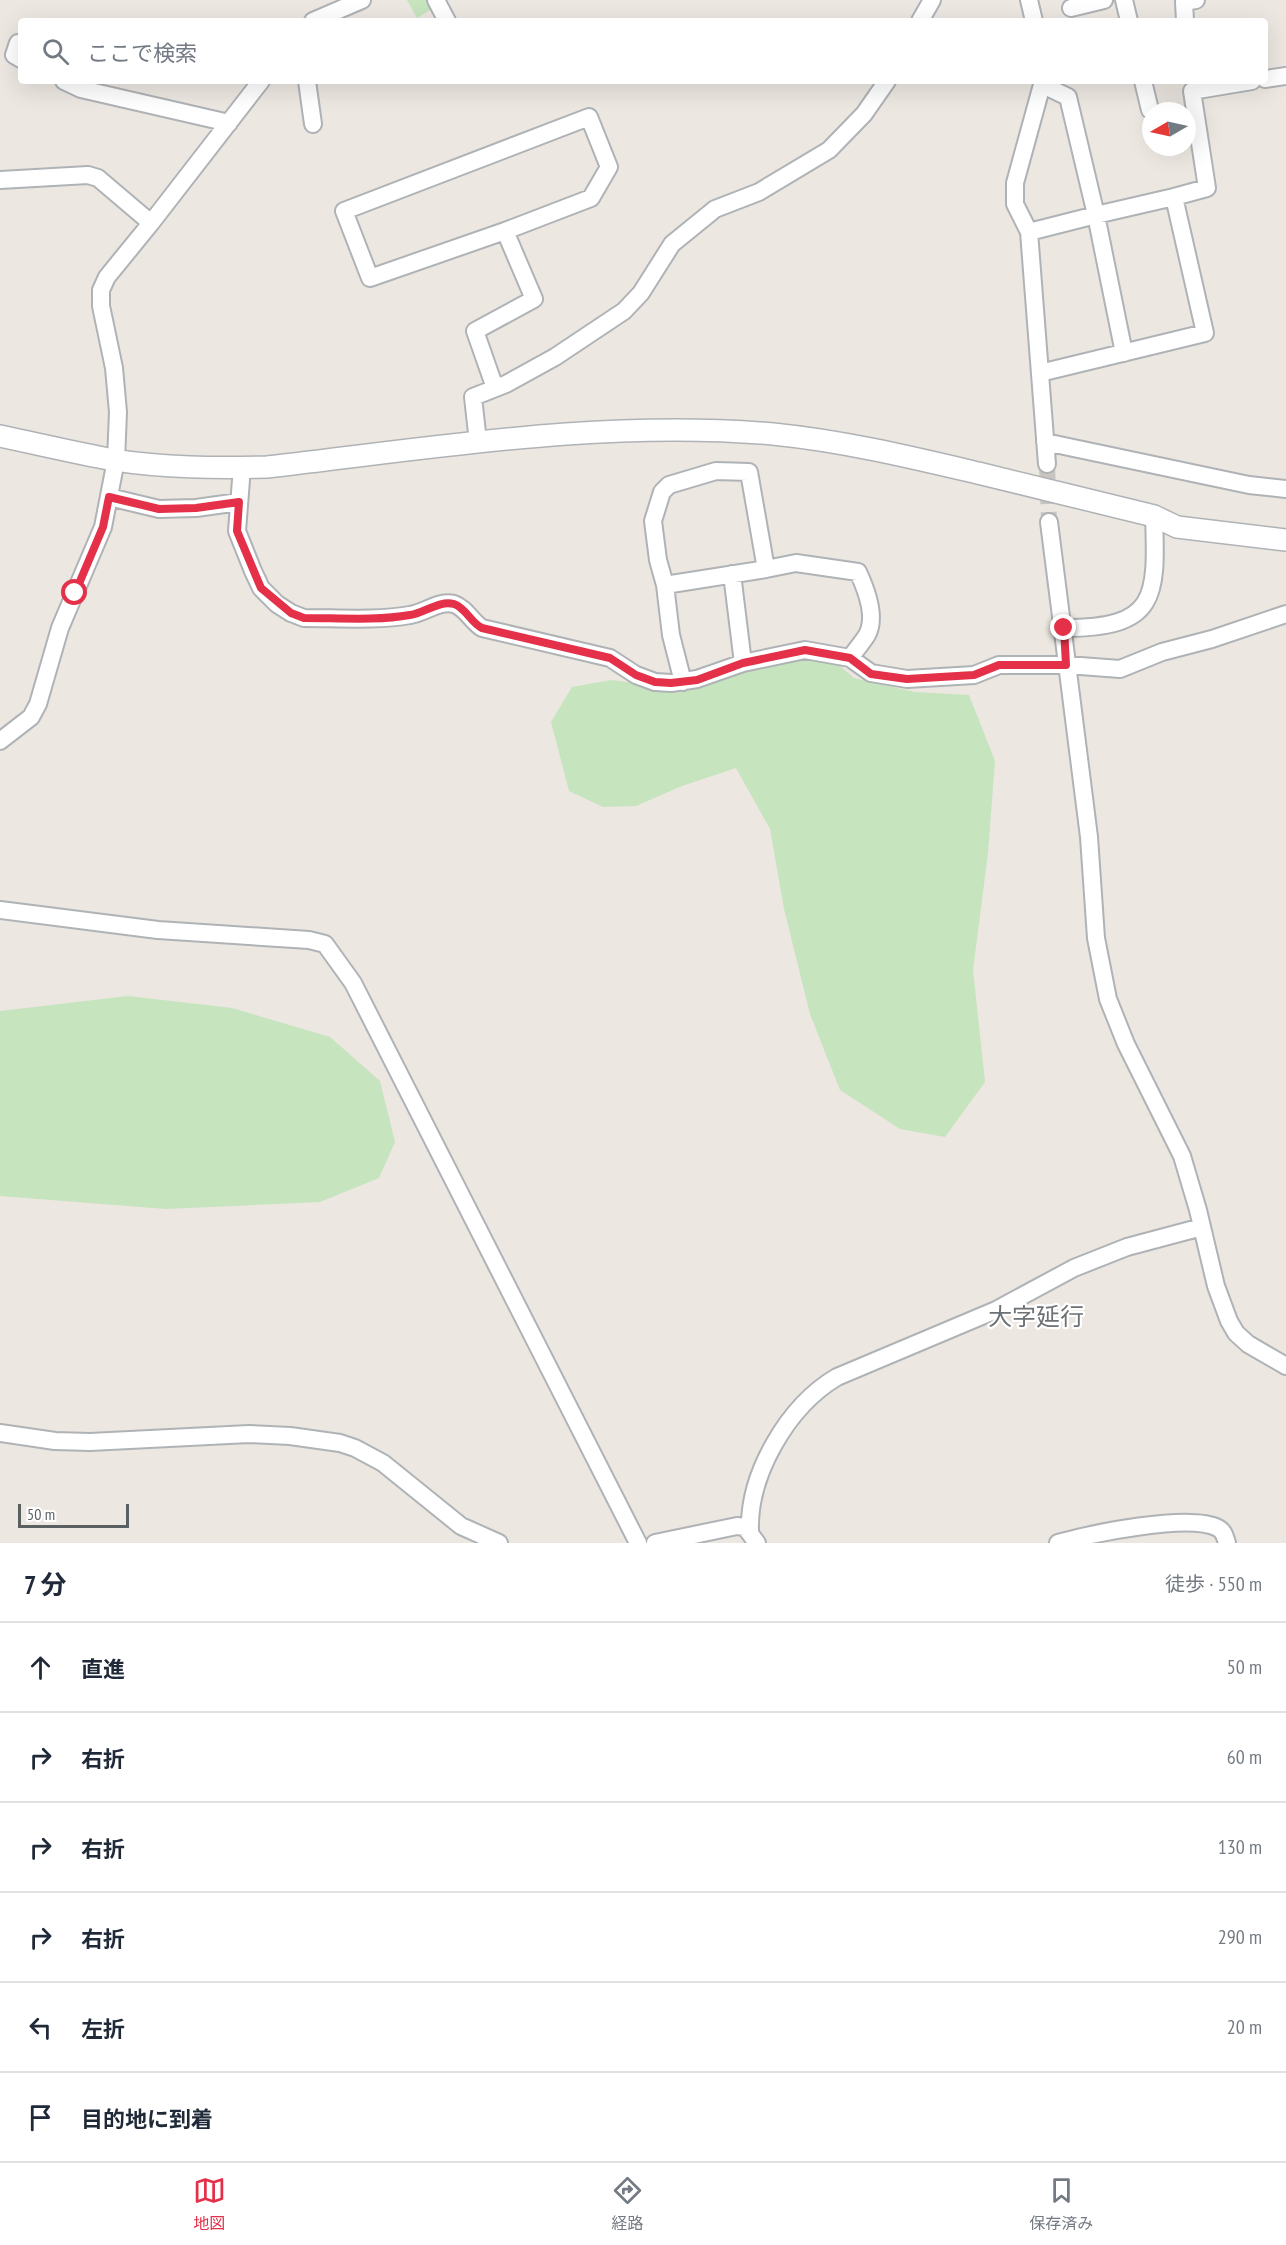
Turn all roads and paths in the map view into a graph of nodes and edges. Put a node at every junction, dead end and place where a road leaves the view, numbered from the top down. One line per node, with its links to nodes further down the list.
1 (436, 0): 10 (street)
2 (932, 0): 11 (street)
3 (1029, 0): 12 (street)
4 (1104, 0): 7 (street)
5 (1125, 0): 13 (street)
6 (1188, 1): 14 (street)
7 (1071, 8)
8 (354, 9): 9 (street)
9 (323, 18)
10 (445, 18)
11 (923, 18)
12 (1033, 18)
13 (1128, 18)
14 (1185, 18)
15 (1286, 76): 16 (street)
16 (1268, 79)
17 (70, 84): 27 (street)
18 (259, 84): 27 (street)
19 (307, 84): 28 (street)
20 (884, 84): 37 (street)
21 (1043, 84): 34 (street)
22 (1045, 84): 31 (street)
23 (1144, 84): 26 (street)
24 (1215, 84): 25 (street)
25 (1191, 86): 30 (street)
26 (1148, 102)
27 (229, 123): 32 (street)
28 (313, 124)
29 (0, 180): 32 (street)
30 (1174, 197): 31 (street); 35 (street)
31 (1096, 215): 34 (street); 35 (street)
32 (151, 223): 41 (street)
33 (505, 231): 33 (street); 37 (street)
34 (1029, 232): 36 (street)
35 (1124, 353): 36 (street)
36 (1040, 373): 40 (street)
37 (495, 388): 39 (street)
38 (0, 436): 41 (street)
39 (478, 442): 43 (street); 47 (street)
40 (1045, 442): 42 (street); 44 (street)
41 (116, 460): 43 (street); 45 (street)
42 (1047, 464)
43 (242, 467): 46 (street)
44 (1286, 489)
45 (109, 497): 46 (street); 60 (street)
46 (239, 502): 59 (street)
47 (1154, 516): 49 (street); 50 (street); 55 (street)
48 (1049, 522): 55 (street)
49 (1286, 526)
50 (1286, 540)
51 (766, 568): 52 (street); 53 (street); 56 (street)
52 (732, 574): 53 (street); 57 (street)
53 (665, 585): 59 (street)
54 (1286, 614): 58 (street)
55 (1064, 628): 58 (street)
56 (850, 658): 57 (street); 58 (street)
57 (743, 663): 59 (street)
58 (1066, 665): 62 (street)
59 (682, 682)
60 (0, 741)
61 (0, 910): 67 (street)
62 (1202, 1227): 63 (street); 65 (street)
63 (1286, 1366)
64 (0, 1433): 66 (street)
65 (753, 1537): 68 (street)
66 (499, 1543)
67 (638, 1543)
68 (655, 1543)
69 (1058, 1543): 70 (street)
70 (1227, 1543)

